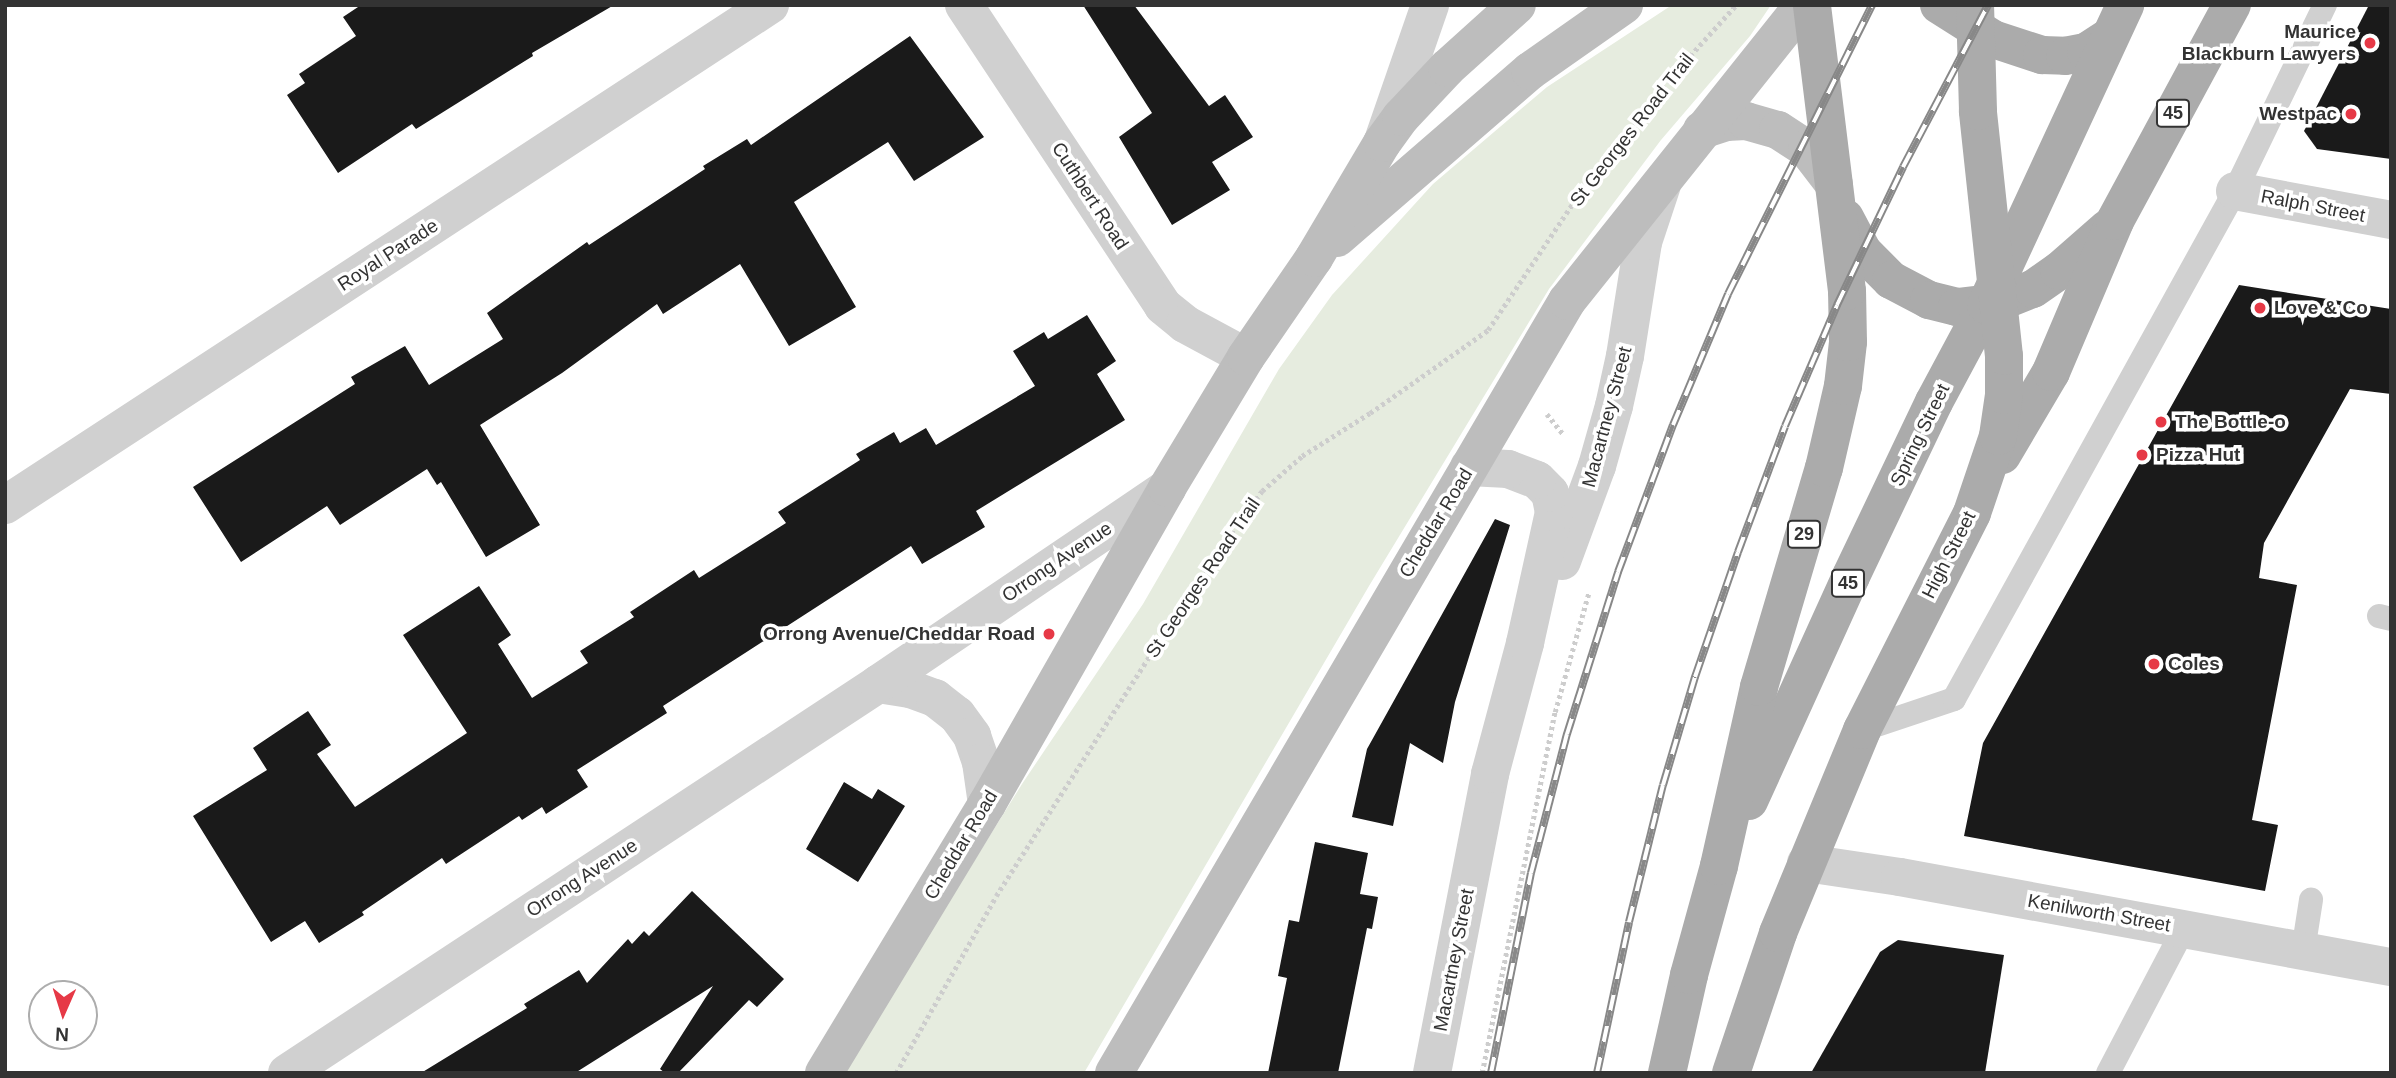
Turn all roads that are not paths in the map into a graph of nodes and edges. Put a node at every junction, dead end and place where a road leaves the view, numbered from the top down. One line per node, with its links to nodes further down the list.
1 (770, 5): 25 (street, Royal Parade)
2 (964, 5): 22 (street, Cuthbert Road)
3 (1430, 5): 14 (street, Cheddar Road)
4 (1517, 5): 14 (main road, Cheddar Road)
5 (1624, 5): 20 (main road, Cheddar Road)
6 (1803, 5): 13 (main road, Cheddar Road)
7 (1812, 5): 16 (main road, 29)
8 (1939, 5): 11 (main road)
9 (2232, 5): 19 (main road, 45)
10 (2325, 5): 17 (lane)
11 (1975, 17): 12 (main road); 21 (main road, High Street)
12 (2117, 21): 21 (main road, Spring Street / 45)
13 (1702, 130): 15 (main road, Cheddar Road); 16 (main road)
14 (1382, 143): 20 (main road, Cheddar Road)
15 (1663, 183): 23 (main road, Cheddar Road); 27 (street, Macartney Street)
16 (1835, 190): 21 (main road); 32 (main road, 29)
17 (2235, 191): 18 (street, Ralph Street); 29 (lane)
18 (2391, 220)
19 (2115, 221): 21 (main road); 26 (main road, 45)
20 (1314, 258): 22 (main road, Cheddar Road)
21 (1994, 296): 26 (main road, High Street); 32 (main road, Spring Street / 45)
22 (1246, 357): 24 (main road, Cheddar Road)
23 (1469, 467): 27 (street, Macartney Street); 39 (main road, Cheddar Road)
24 (1167, 488): 28 (street, Orrong Avenue); 30 (main road, Cheddar Road)
25 (5, 505)
26 (1972, 513): 29 (main road, High Street)
27 (1525, 643): 40 (street, Macartney Street)
28 (878, 684): 30 (street); 37 (street, Orrong Avenue)
29 (1862, 730): 31 (main road, High Street)
30 (987, 803): 38 (main road, Cheddar Road)
31 (1806, 863): 34 (street, Kenilworth Street); 42 (main road, High Street)
32 (1719, 866): 41 (main road, 29)
33 (2311, 900): 35 (lane)
34 (2184, 928): 35 (street, Kenilworth Street); 43 (lane)
35 (2303, 951): 36 (street, Kenilworth Street)
36 (2390, 964)
37 (287, 1073)
38 (824, 1073)
39 (1114, 1073)
40 (1432, 1073)
41 (1667, 1073)
42 (1731, 1073)
43 (2108, 1073)

